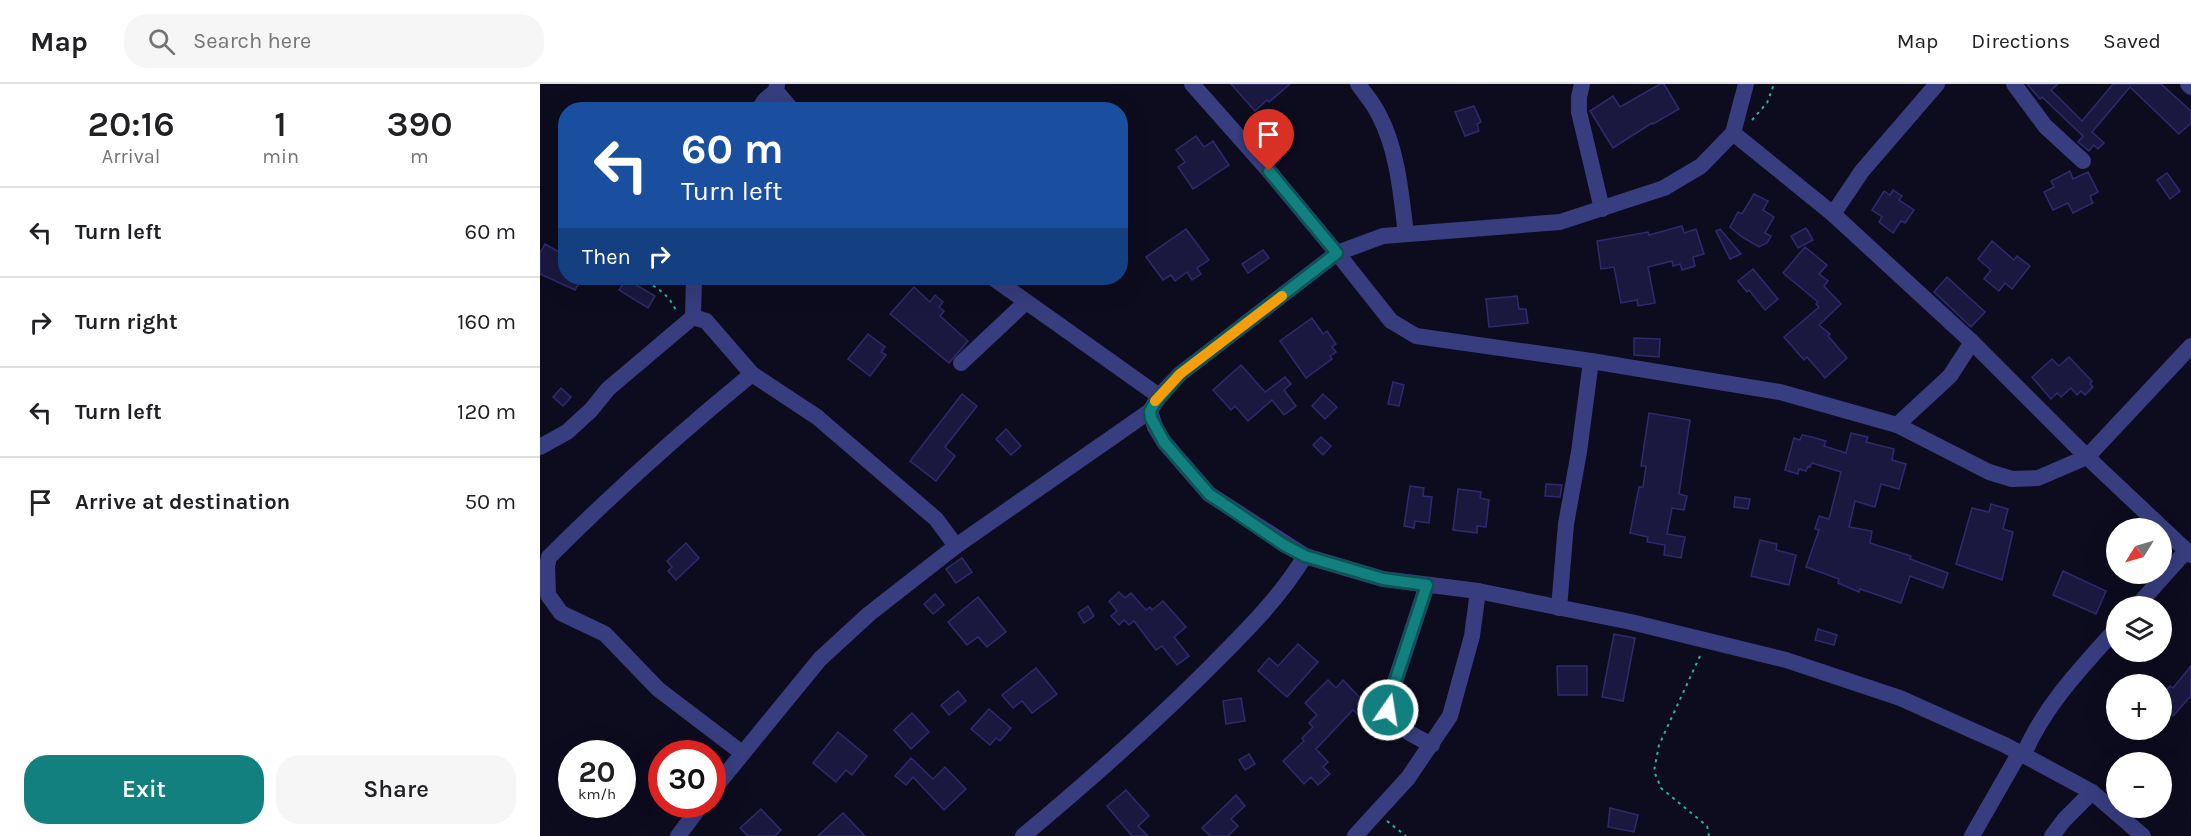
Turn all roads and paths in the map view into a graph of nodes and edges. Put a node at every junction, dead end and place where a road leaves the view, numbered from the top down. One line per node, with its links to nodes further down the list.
1 (1192, 84): 16 (street)
2 (1358, 84): 15 (street)
3 (1582, 84): 13 (street)
4 (1746, 84): 11 (street)
5 (1774, 84): 11 (path)
6 (1937, 84): 14 (street)
7 (2014, 84): 12 (street)
8 (777, 88): 9 (street); 10 (street)
9 (764, 102)
10 (787, 102)
11 (1734, 130): 13 (street); 14 (street)
12 (2083, 161)
13 (1602, 208): 15 (street)
14 (1833, 214): 22 (street)
15 (1406, 234): 16 (street)
16 (1337, 253): 24 (street); 27 (street)
17 (653, 285): 21 (path)
18 (693, 285): 21 (street)
19 (1003, 285): 20 (street)
20 (1026, 302): 25 (street); 27 (street)
21 (688, 322): 26 (street); 30 (street)
22 (1972, 342): 29 (street); 31 (street)
23 (2191, 346): 31 (street)
24 (1591, 361): 29 (street); 40 (street)
25 (961, 363)
26 (752, 374): 33 (street); 36 (street)
27 (1159, 396): 28 (street)
28 (1150, 411): 33 (street); 35 (street)
29 (1897, 425): 31 (street)
30 (540, 447)
31 (2087, 457): 34 (street)
32 (540, 542): 36 (street)
33 (956, 546): 44 (street)
34 (2189, 553): 39 (street)
35 (1305, 556): 37 (street); 51 (street)
36 (549, 557): 44 (street)
37 (1427, 585): 38 (street); 43 (street)
38 (1478, 591): 40 (street); 43 (street)
39 (2147, 596)
40 (1558, 608): 41 (street)
41 (1707, 639): 45 (street); 54 (path)
42 (2106, 640): 45 (street)
43 (1432, 745): 48 (street)
44 (742, 753): 46 (street)
45 (2022, 753): 47 (street); 55 (street)
46 (726, 773)
47 (2092, 792): 56 (street); 57 (street)
48 (1378, 812): 52 (street); 53 (path)
49 (692, 818): 50 (street)
50 (678, 836)
51 (1023, 836)
52 (1354, 836)
53 (1406, 836)
54 (1709, 836)
55 (1972, 836)
56 (2052, 836)
57 (2144, 836)

